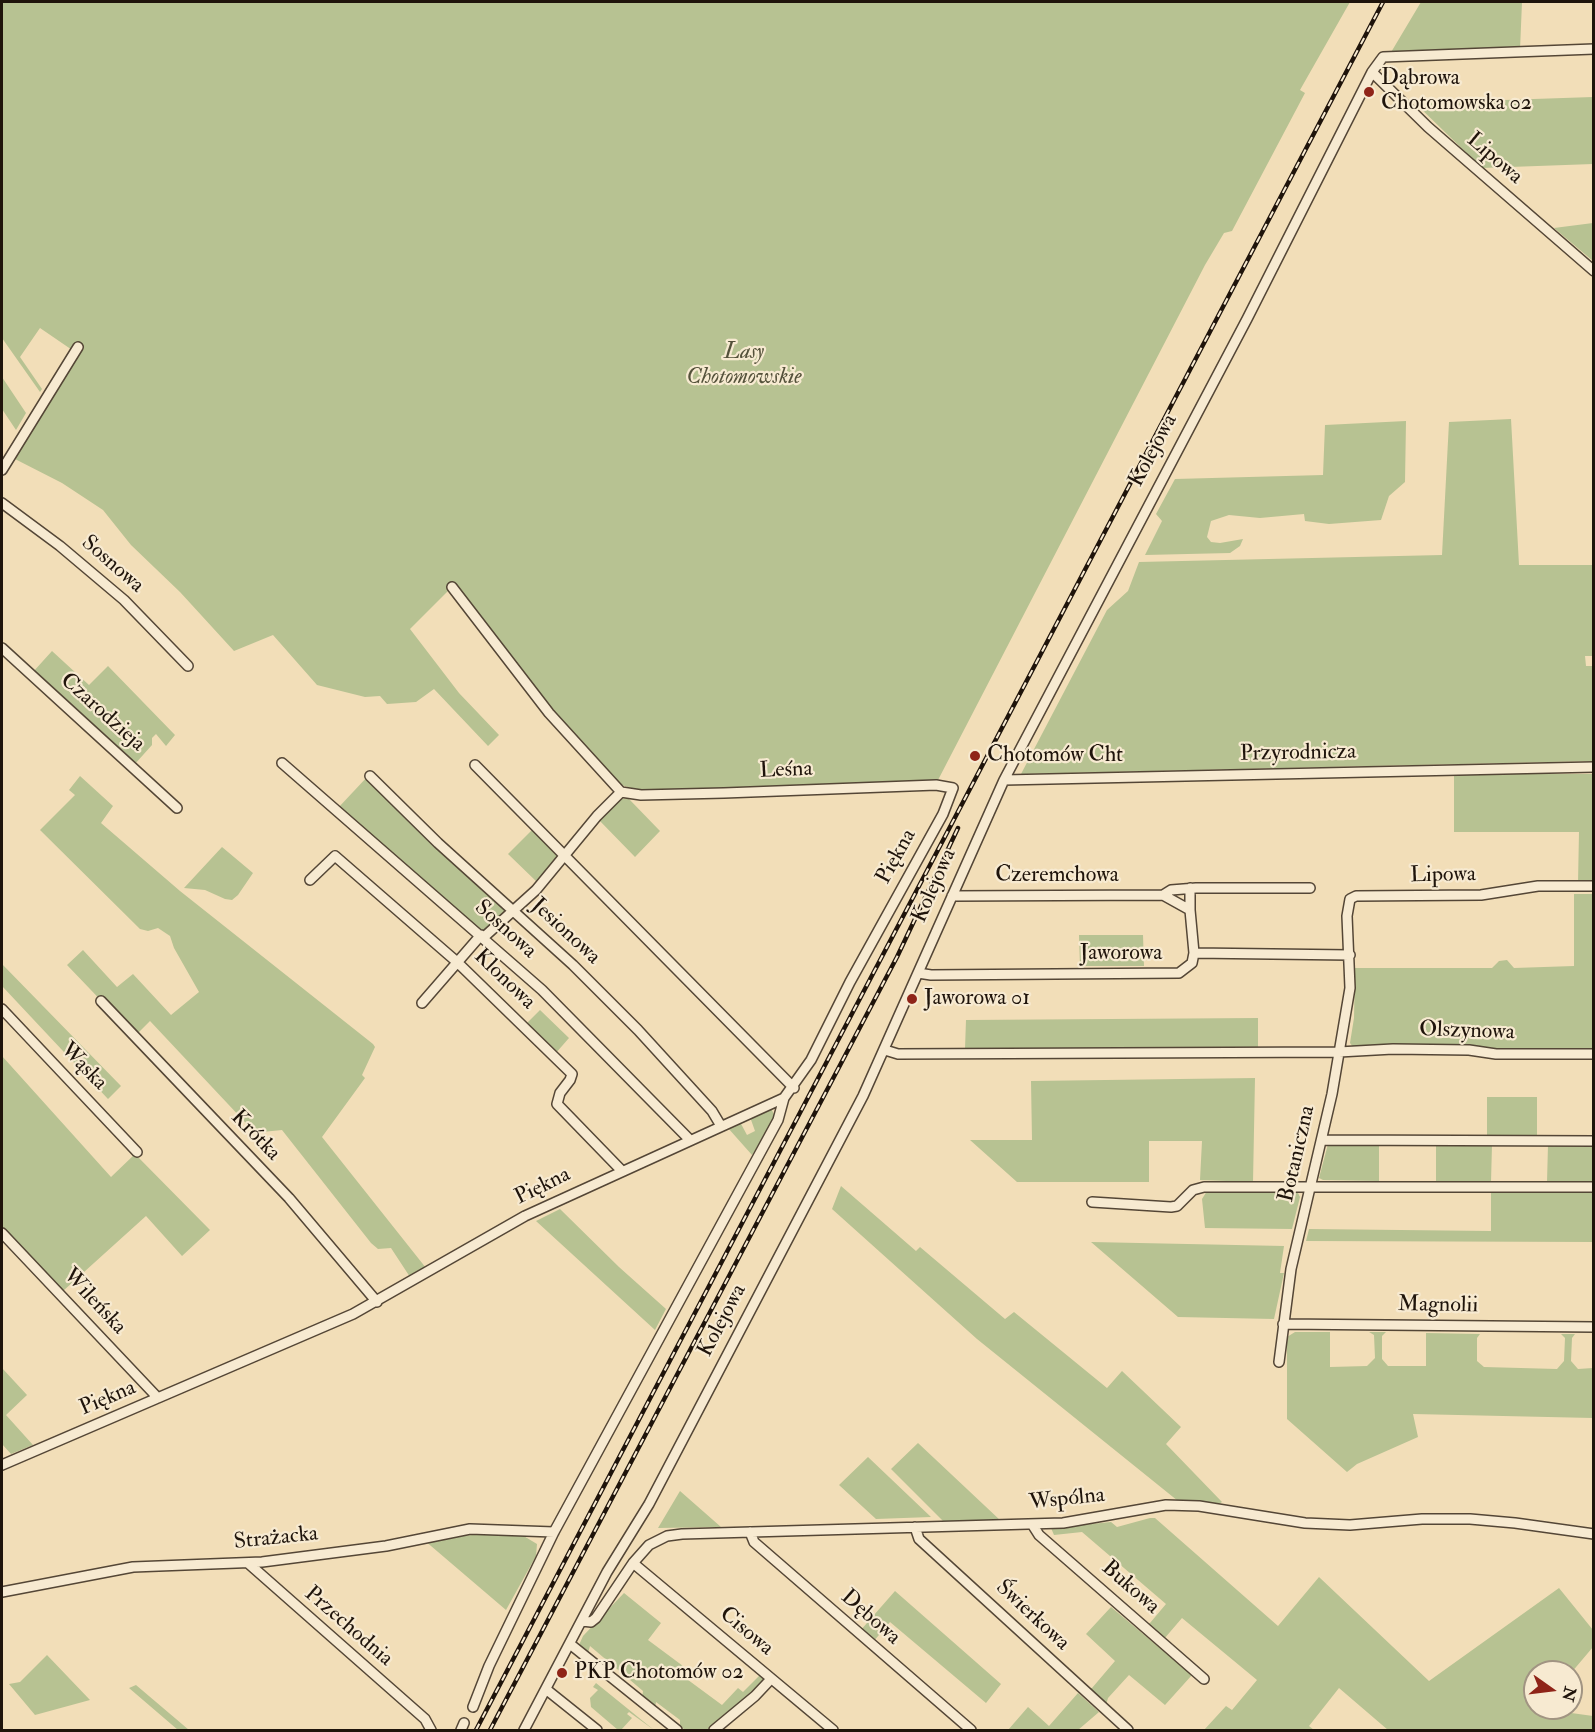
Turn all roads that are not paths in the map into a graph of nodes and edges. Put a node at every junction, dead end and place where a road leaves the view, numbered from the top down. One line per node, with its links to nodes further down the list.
1 (1593, 49): 2 (street, Kolejowa)
2 (1372, 72): 3 (street, Lipowa); 14 (street, Kolejowa)
3 (1593, 271)
4 (78, 347): 5 (street)
5 (2, 470)
6 (2, 503): 9 (street, Sosnowa)
7 (452, 587): 16 (street)
8 (2, 648): 17 (street, Czarodzieja)
9 (188, 666)
10 (282, 763): 27 (street, Sosnowa)
11 (475, 765): 18 (street)
12 (1593, 767): 14 (street, Przyrodnicza)
13 (370, 776): 25 (street, Jesionowa)
14 (1004, 780): 24 (street, Kolejowa)
15 (953, 788): 16 (street, Leśna); 38 (street, Piękna)
16 (621, 792): 18 (street)
17 (177, 808)
18 (565, 857): 25 (street); 38 (street)
19 (310, 880): 30 (street, Klonowa)
20 (1593, 886): 29 (street, Lipowa)
21 (1190, 888): 22 (street, Czeremchowa); 23 (street, Czeremchowa); 26 (street)
22 (1310, 888)
23 (1163, 895): 24 (street, Czeremchowa); 26 (street, Czeremchowa)
24 (952, 896): 31 (street, Kolejowa)
25 (514, 910): 27 (street); 40 (street, Jesionowa)
26 (1190, 910): 28 (street)
27 (483, 936): 30 (street); 41 (street, Sosnowa)
28 (1194, 953): 29 (street, Jaworowa); 31 (street, Jaworowa)
29 (1350, 955): 36 (street, Botaniczna)
30 (458, 962): 33 (street); 45 (street, Klonowa)
31 (918, 973): 35 (street, Kolejowa)
32 (101, 1001): 50 (street, Krótka)
33 (422, 1003)
34 (2, 1009): 44 (street, Wąska)
35 (885, 1050): 36 (street, Olszynowa); 64 (street, Kolejowa)
36 (1339, 1052): 37 (street, Olszynowa); 42 (street, Botaniczna)
37 (1593, 1054)
38 (794, 1088): 39 (street, Piękna)
39 (784, 1098): 40 (street, Piękna); 58 (street)
40 (721, 1126): 41 (street, Piękna)
41 (689, 1139): 45 (street, Piękna)
42 (1322, 1140): 43 (street); 46 (street, Botaniczna)
43 (1593, 1141)
44 (137, 1152)
45 (622, 1171): 50 (street, Piękna)
46 (1312, 1186): 47 (street); 48 (street); 51 (street, Botaniczna)
47 (1593, 1187)
48 (1092, 1202)
49 (2, 1233): 54 (street, Wileńska)
50 (377, 1302): 54 (street, Piękna)
51 (1283, 1324): 52 (street, Magnolii); 53 (street, Botaniczna)
52 (1593, 1327)
53 (1279, 1362)
54 (158, 1398): 55 (street, Piękna)
55 (2, 1465)
56 (1032, 1524): 57 (street, Wspólna); 60 (street, Wspólna); 67 (street, Bukowa)
57 (915, 1527): 59 (street, Wspólna); 77 (street, Świerkowa)
58 (554, 1532): 61 (street, Strażacka); 69 (street)
59 (750, 1532): 62 (street, Wspólna); 76 (street, Dębowa)
60 (1593, 1534)
61 (248, 1563): 63 (street, Strażacka); 70 (street, Przechodnia)
62 (633, 1563): 64 (street, Wspólna); 66 (street, Cisowa)
63 (2, 1592)
64 (582, 1621): 65 (street, Kolejowa)
65 (570, 1644): 68 (street, Kolejowa); 73 (street)
66 (771, 1679): 74 (street); 75 (street, Cisowa)
67 (1204, 1679)
68 (547, 1690): 71 (street, Kolejowa); 72 (street)
69 (473, 1707)
70 (431, 1731)
71 (524, 1731)
72 (597, 1731)
73 (676, 1731)
74 (714, 1731)
75 (833, 1731)
76 (971, 1731)
77 (1128, 1731)

